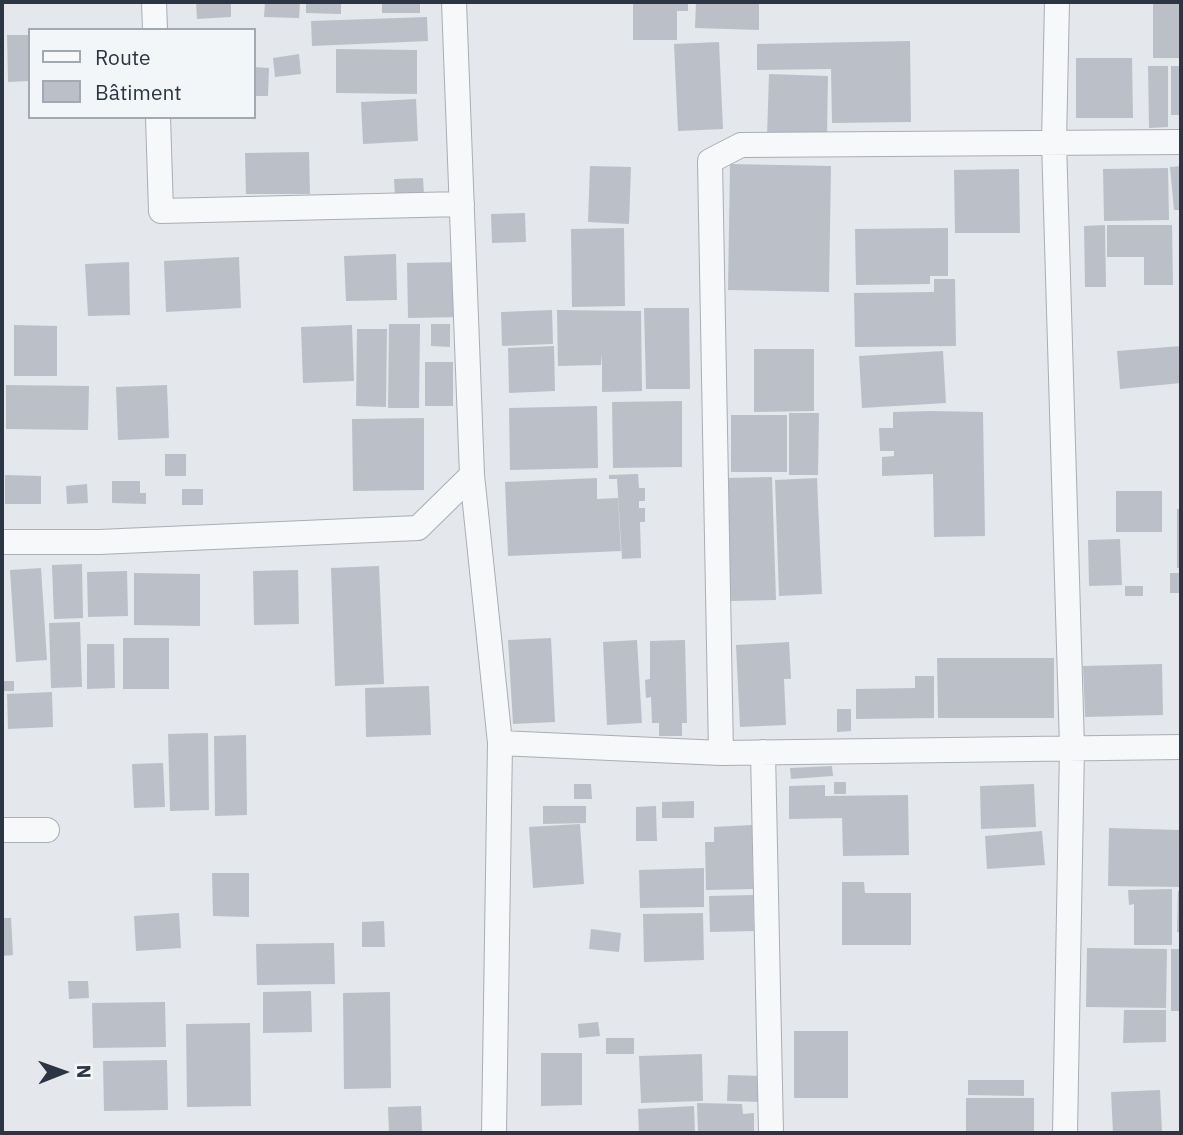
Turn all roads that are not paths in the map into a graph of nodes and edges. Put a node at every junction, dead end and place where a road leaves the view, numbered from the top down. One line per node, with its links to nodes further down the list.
1 (153, 2): 4 (street)
2 (454, 2): 8 (street)
3 (1057, 2): 6 (street)
4 (155, 28)
5 (158, 119): 8 (street)
6 (1054, 142): 7 (street); 12 (street); 15 (street)
7 (1181, 142)
8 (462, 204): 9 (street)
9 (472, 475): 10 (street); 11 (street)
10 (2, 542)
11 (500, 743): 15 (street); 18 (street)
12 (1072, 747): 13 (street); 14 (street); 20 (street)
13 (1181, 747)
14 (763, 752): 15 (street); 19 (street)
15 (721, 753)
16 (2, 830): 17 (street)
17 (47, 831)
18 (494, 1133)
19 (771, 1133)
20 (1065, 1133)

